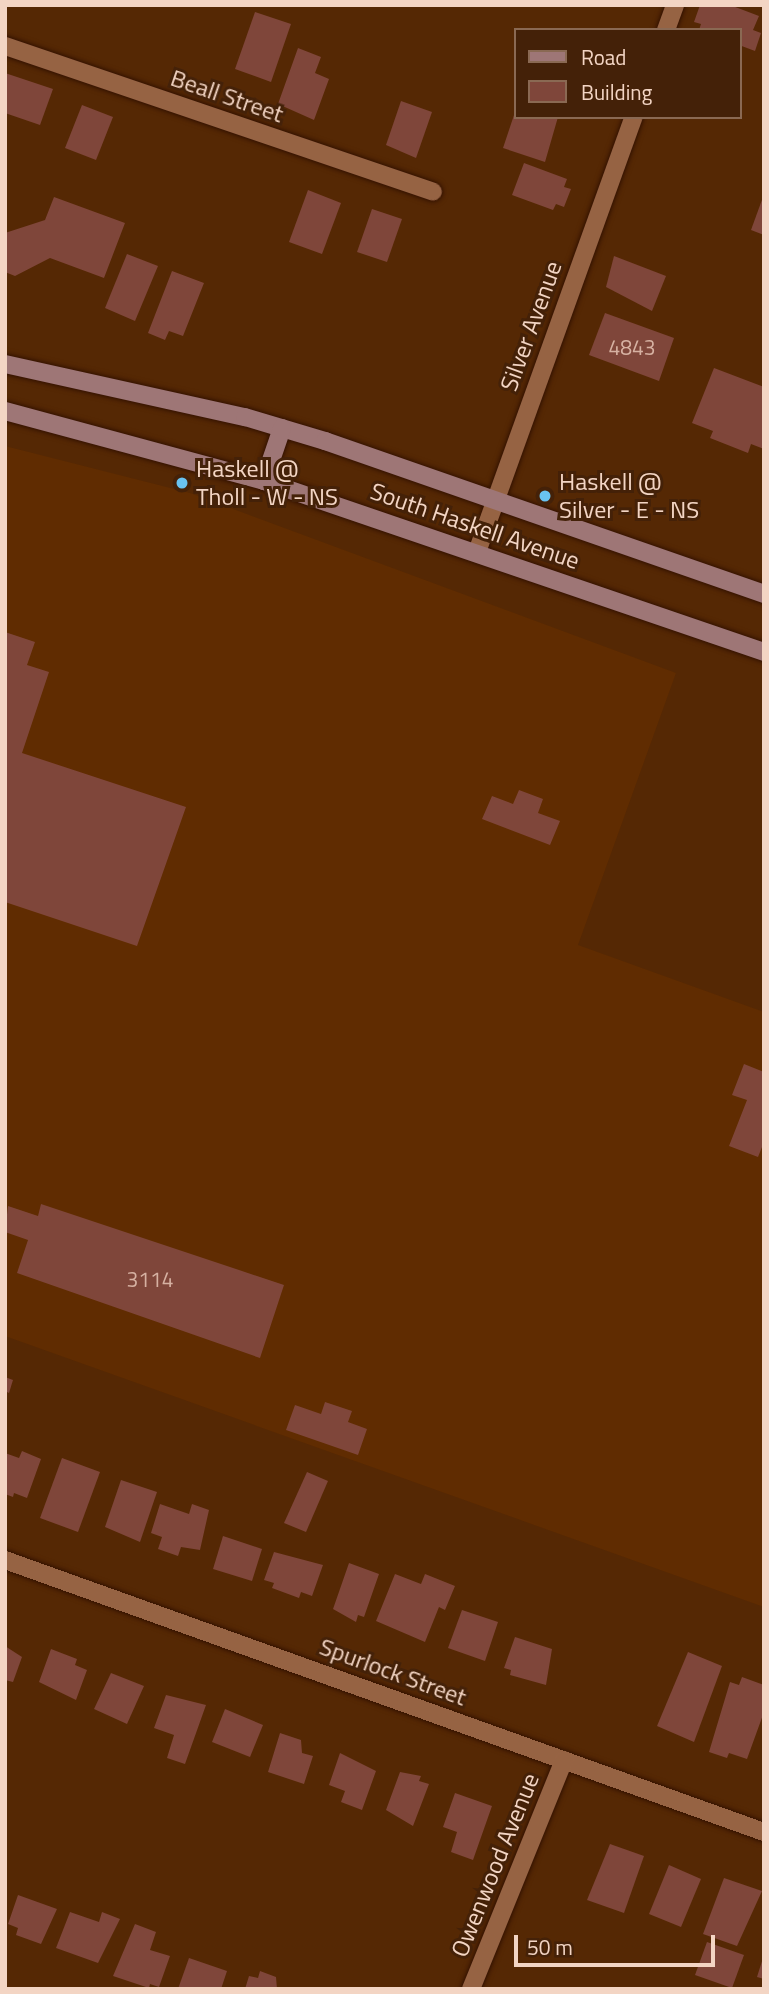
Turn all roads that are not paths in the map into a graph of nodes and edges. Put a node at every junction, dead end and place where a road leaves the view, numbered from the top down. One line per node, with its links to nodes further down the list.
1 (675, 5): 2 (street)
2 (667, 28)
3 (5, 46): 5 (street, Beall Street)
4 (633, 119): 10 (street, Silver Avenue)
5 (433, 192)
6 (5, 364): 8 (main road, South Haskell Avenue)
7 (5, 411): 9 (main road, South Haskell Avenue)
8 (282, 428): 9 (main road); 10 (main road, South Haskell Avenue)
9 (264, 481): 11 (main road, South Haskell Avenue)
10 (494, 499): 11 (street, Silver Avenue); 12 (main road, South Haskell Avenue)
11 (477, 552): 13 (main road, South Haskell Avenue)
12 (764, 594)
13 (764, 652)
14 (5, 1560): 15 (street, Spurlock Street)
15 (564, 1760): 16 (street, Spurlock Street); 17 (street, Owenwood Avenue)
16 (764, 1832)
17 (471, 1989)

